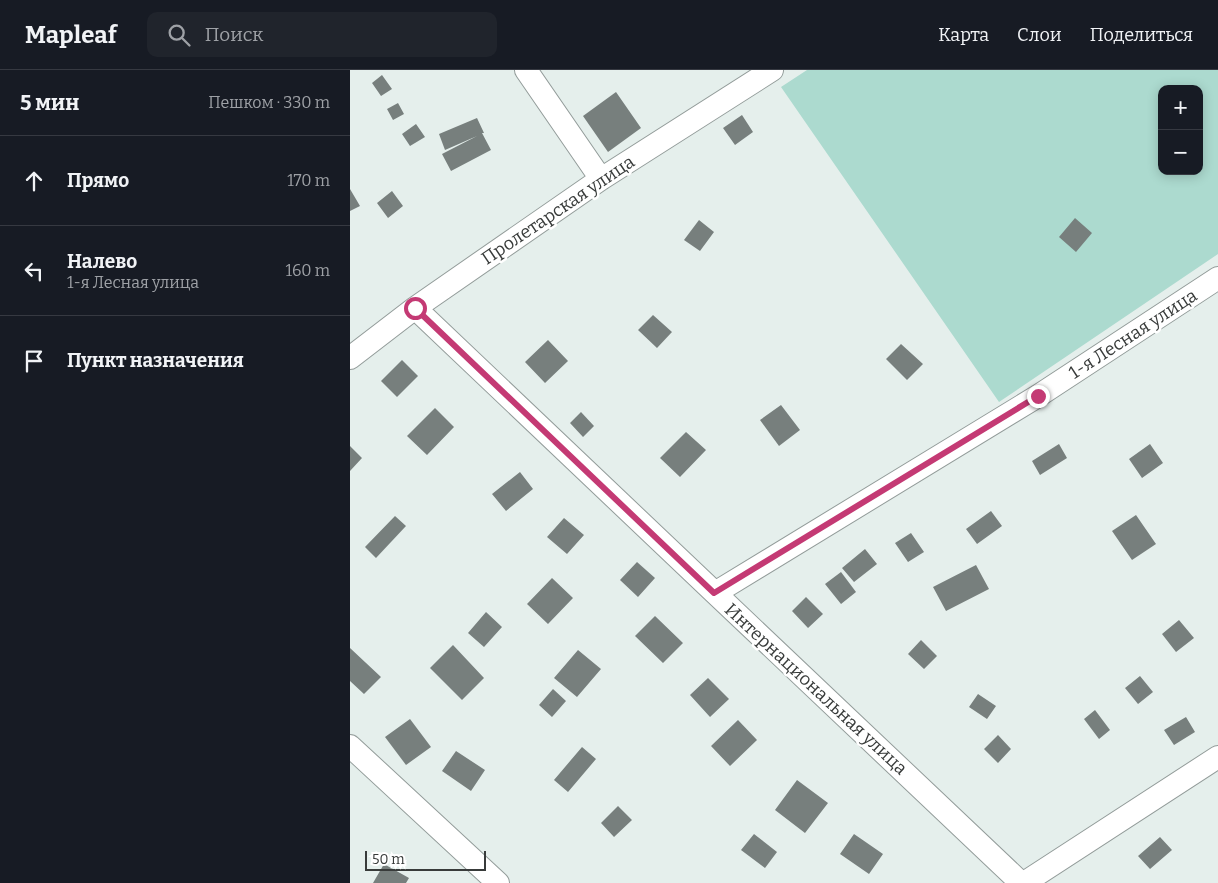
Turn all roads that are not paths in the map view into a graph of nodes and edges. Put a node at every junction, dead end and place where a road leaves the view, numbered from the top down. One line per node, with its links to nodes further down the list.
1 (526, 70): 3 (street)
2 (772, 70): 3 (street, Пролетарская улица)
3 (600, 179): 5 (street, Пролетарская улица)
4 (1218, 278): 7 (street, 1-я Лесная улица)
5 (415, 308): 6 (street, Пролетарская улица); 7 (street, Интернациональная улица)
6 (350, 358)
7 (714, 593): 11 (street, Интернациональная улица)
8 (350, 746): 10 (street)
9 (1218, 758): 11 (street)
10 (498, 883)
11 (1023, 883)

